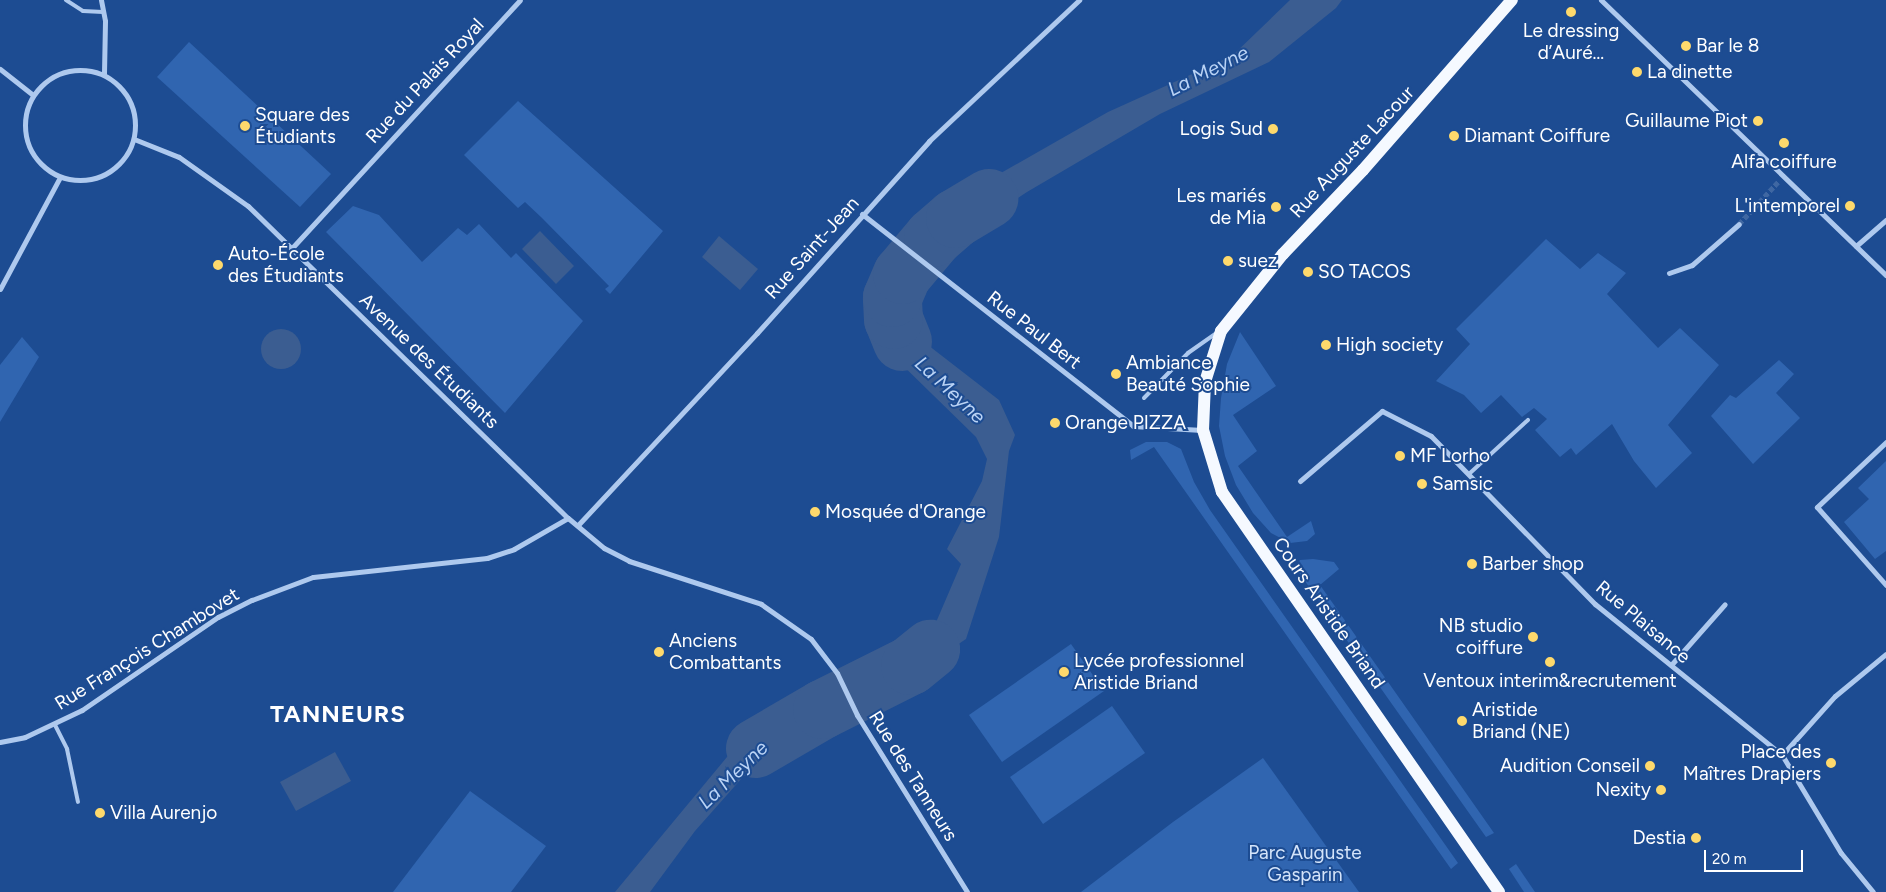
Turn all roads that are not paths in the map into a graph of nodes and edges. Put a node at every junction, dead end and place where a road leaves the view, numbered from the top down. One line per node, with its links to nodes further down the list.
1 (66, 0): 7 (lane)
2 (101, 0): 7 (street)
3 (520, 0): 17 (street, Rue du Palais Royal)
4 (1079, 0): 13 (street, Rue Saint-Jean)
5 (1512, 0): 21 (main road, Rue Auguste Lacour)
6 (1601, 0): 16 (street)
7 (103, 12): 9 (street)
8 (0, 69): 10 (street)
9 (104, 74): 10 (street); 11 (street)
10 (33, 95): 12 (street)
11 (134, 139): 12 (street); 17 (street, Avenue des Étudiants)
12 (60, 177): 20 (street)
13 (862, 214): 24 (street, Rue Paul Bert); 29 (street, Rue Saint-Jean)
14 (1886, 220): 16 (street)
15 (1738, 224): 18 (street)
16 (1856, 246): 19 (street)
17 (291, 249): 28 (street, Avenue des Étudiants)
18 (1668, 273)
19 (1886, 275)
20 (0, 290)
21 (1221, 331): 22 (lane); 24 (main road, Cours Aristide Briand)
22 (1144, 398)
23 (1528, 420): 26 (lane)
24 (1203, 430): 39 (main road, Cours Aristide Briand)
25 (1886, 442): 30 (street)
26 (1469, 474): 27 (street, Rue Plaisance); 33 (street, Rue Plaisance)
27 (1300, 481)
28 (568, 518): 29 (street, Avenue des Étudiants); 34 (street, Rue François Chambovet)
29 (578, 524): 38 (street, Rue des Tanneurs)
30 (1886, 585)
31 (1726, 604): 33 (street)
32 (1886, 654): 36 (street)
33 (1671, 666): 36 (street, Rue Plaisance)
34 (55, 725): 35 (street, Rue François Chambovet); 37 (lane)
35 (0, 742)
36 (1782, 755): 40 (street, Rue Plaisance)
37 (78, 802)
38 (967, 892)
39 (1499, 892)
40 (1873, 892)

